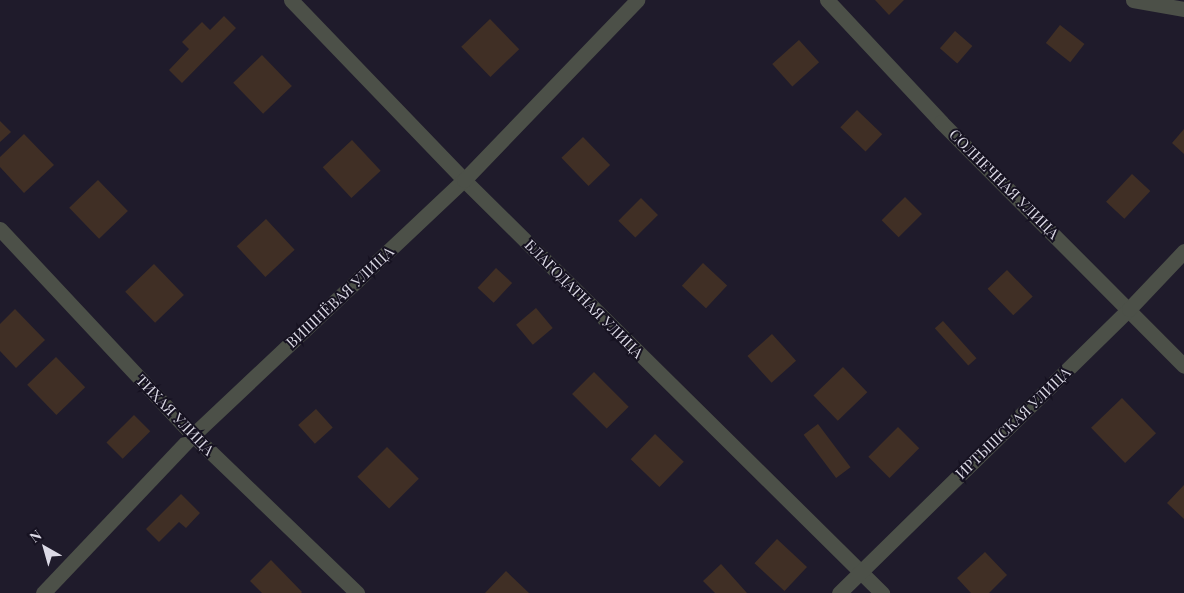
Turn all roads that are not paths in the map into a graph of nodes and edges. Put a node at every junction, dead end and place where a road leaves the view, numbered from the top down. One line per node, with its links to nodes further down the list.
1 (290, 0): 6 (street, БЛАГОДАТНАЯ УЛИЦА)
2 (637, 0): 6 (street, ВИШНЁВАЯ УЛИЦА)
3 (827, 0): 9 (street, СОЛНЕЧНАЯ УЛИЦА)
4 (1134, 0): 5 (street)
5 (1184, 9)
6 (464, 180): 11 (street, ВИШНЁВАЯ УЛИЦА); 12 (street, БЛАГОДАТНАЯ УЛИЦА)
7 (0, 229): 11 (street, ТИХАЯ УЛИЦА)
8 (1184, 251): 9 (street, ИРТЫШСКАЯ УЛИЦА)
9 (1129, 309): 10 (street, СОЛНЕЧНАЯ УЛИЦА); 12 (street, ИРТЫШСКАЯ УЛИЦА)
10 (1184, 366)
11 (193, 435): 13 (street, ВИШНЁВАЯ УЛИЦА); 14 (street, ТИХАЯ УЛИЦА)
12 (861, 571): 15 (street, ИРТЫШСКАЯ УЛИЦА); 16 (street, БЛАГОДАТНАЯ УЛИЦА)
13 (43, 593)
14 (357, 593)
15 (839, 593)
16 (882, 593)

